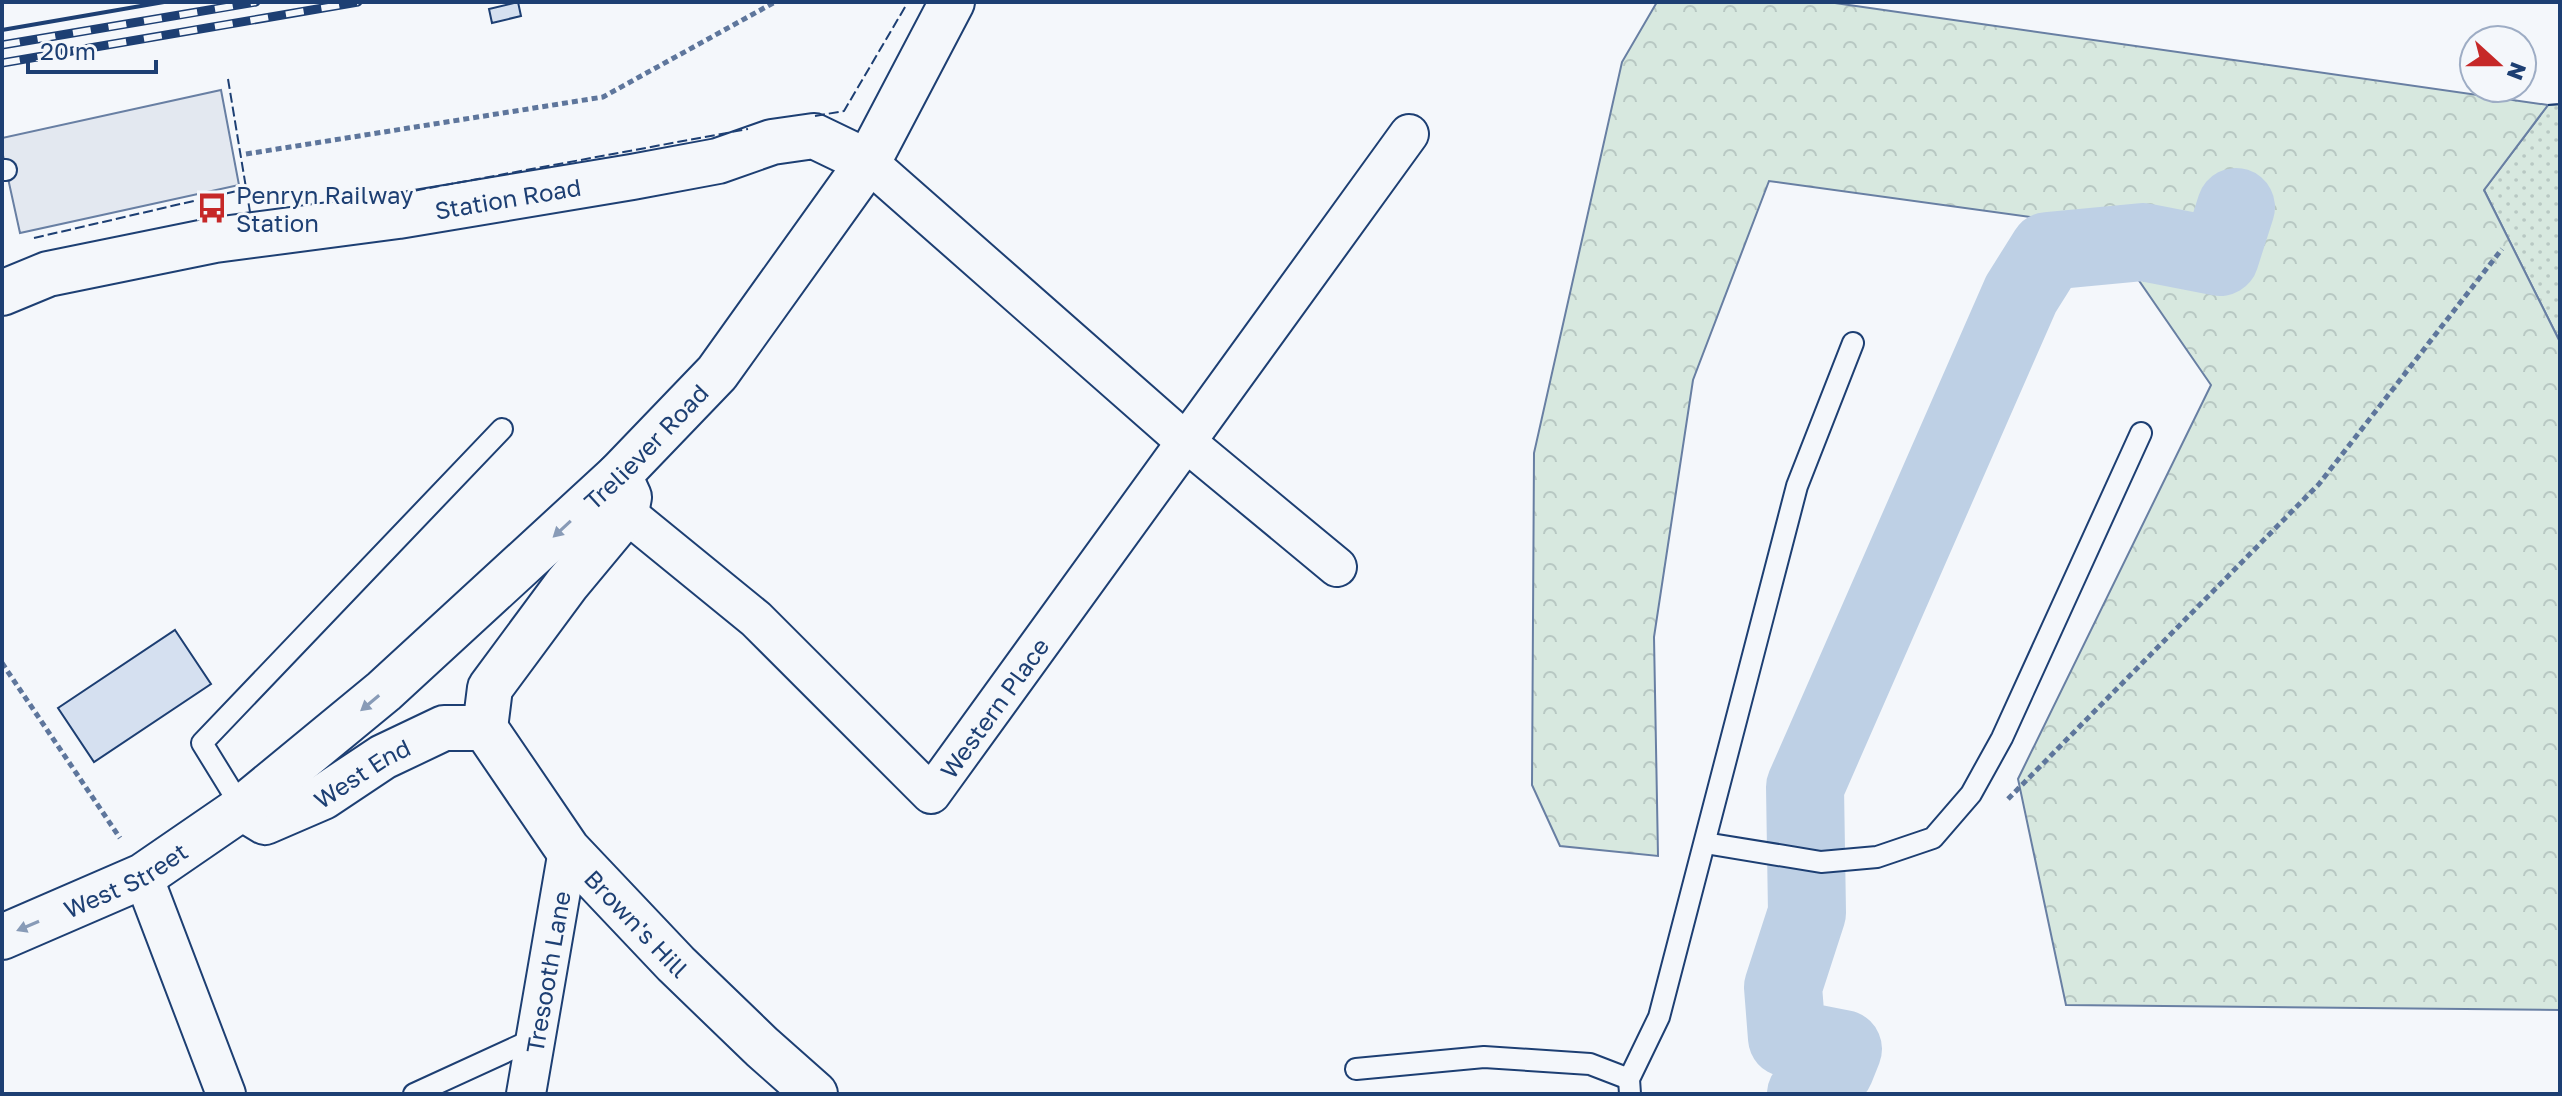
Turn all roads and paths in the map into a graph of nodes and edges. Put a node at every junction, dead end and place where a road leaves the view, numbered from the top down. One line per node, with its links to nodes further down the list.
1 (775, 2): 4 (path)
2 (952, 2): 5 (street, Treliever Road)
3 (1409, 134): 11 (street, Western Place)
4 (246, 154)
5 (868, 162): 7 (street, Station Road); 11 (street); 12 (street, Treliever Road)
6 (2502, 249): 16 (path)
7 (2, 292)
8 (1853, 343): 18 (lane)
9 (502, 429): 17 (lane)
10 (2141, 433): 18 (lane)
11 (1186, 442): 12 (street, Western Place); 13 (street)
12 (622, 494): 15 (street); 17 (street, Treliever Road, one-way to 17)
13 (1337, 567)
14 (2, 663): 20 (path)
15 (485, 728): 17 (street, West End); 19 (street, Brown's Hill)
16 (2003, 805)
17 (242, 808): 20 (street, West Street)
18 (1705, 843): 24 (lane)
19 (568, 850): 22 (street, Tresooth Lane); 28 (street, Brown's Hill)
20 (134, 861): 21 (street, West Street, one-way to 21); 25 (street)
21 (2, 937)
22 (536, 1038): 26 (lane); 27 (street, Tresooth Lane)
23 (1356, 1069): 24 (lane)
24 (1630, 1086)
25 (226, 1094)
26 (414, 1094)
27 (526, 1094)
28 (815, 1094)

